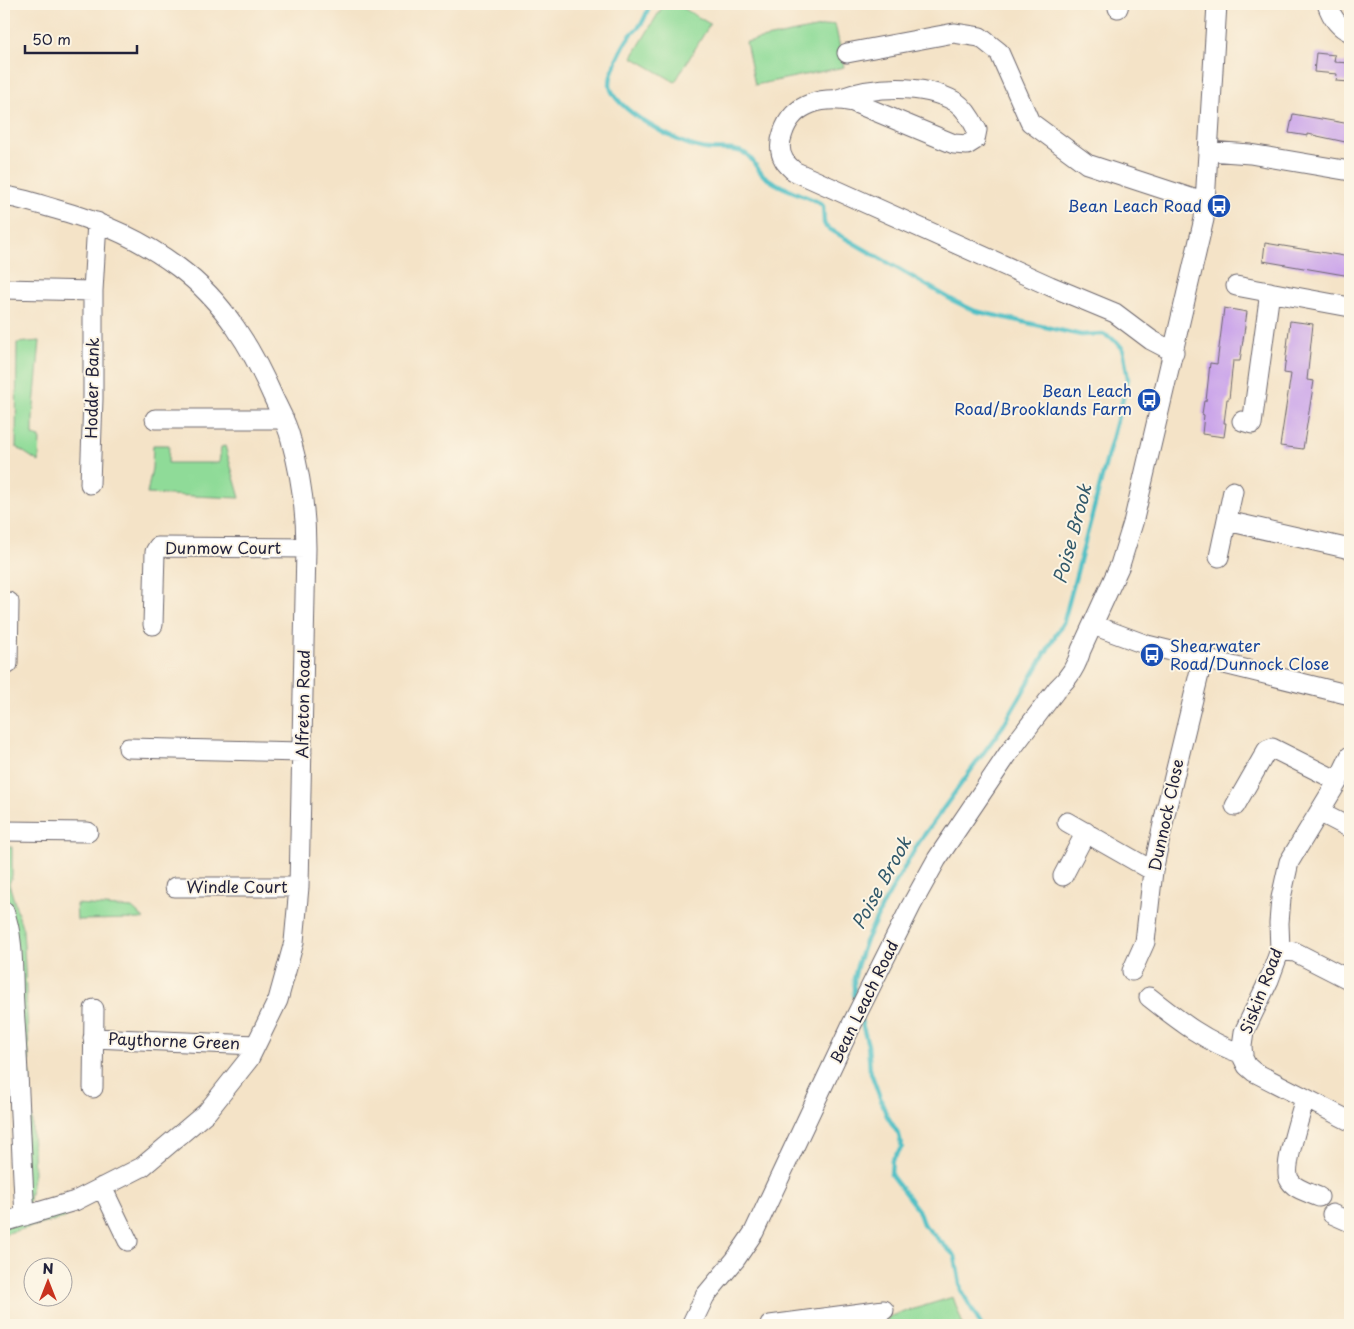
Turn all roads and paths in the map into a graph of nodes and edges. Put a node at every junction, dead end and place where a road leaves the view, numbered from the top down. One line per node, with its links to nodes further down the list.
1 (1217, 4): 6 (street, Bean Leach Road)
2 (1327, 4): 3 (street)
3 (1350, 32)
4 (847, 53): 9 (street)
5 (838, 99): 5 (street); 16 (street)
6 (1209, 151): 7 (street); 9 (street, Bean Leach Road)
7 (1350, 171)
8 (4, 196): 10 (street, Alfreton Road)
9 (1206, 203): 16 (street, Bean Leach Road)
10 (97, 222): 13 (street, Hodder Bank); 18 (street, Alfreton Road)
11 (1236, 286): 14 (street)
12 (4, 289): 13 (street)
13 (93, 291): 20 (street, Hodder Bank)
14 (1270, 292): 15 (street); 19 (street)
15 (1350, 307)
16 (1174, 352): 28 (street, Bean Leach Road)
17 (155, 419): 18 (street)
18 (284, 419): 23 (street, Alfreton Road)
19 (1251, 424)
20 (90, 484)
21 (1233, 491): 22 (street)
22 (1226, 521): 24 (street); 25 (street)
23 (306, 548): 27 (street, Dunmow Court); 33 (street, Alfreton Road)
24 (1350, 549)
25 (1219, 557)
26 (9, 602): 30 (street)
27 (153, 625)
28 (1093, 625): 29 (street); 68 (street, Bean Leach Road)
29 (1203, 658): 31 (street); 43 (street, Dunnock Close)
30 (4, 664)
31 (1350, 695)
32 (128, 748): 33 (street)
33 (302, 752): 46 (street, Alfreton Road)
34 (1350, 756): 35 (street, Siskin Road)
35 (1338, 781): 36 (street); 37 (street, Siskin Road)
36 (1234, 806)
37 (1319, 812): 39 (street); 48 (street, Siskin Road)
38 (1067, 822): 42 (street)
39 (1350, 828)
40 (4, 831): 41 (street)
41 (88, 832)
42 (1086, 832): 43 (street); 44 (street)
43 (1153, 871): 49 (street, Dunnock Close)
44 (1064, 876)
45 (175, 887): 46 (street, Windle Court)
46 (299, 887): 54 (street, Alfreton Road)
47 (4, 911): 59 (street)
48 (1280, 950): 50 (street); 55 (street, Siskin Road)
49 (1132, 971)
50 (1350, 980)
51 (1148, 997): 55 (street)
52 (94, 1009): 53 (street, Paythorne Green)
53 (93, 1038): 54 (street, Paythorne Green); 56 (street, Paythorne Green)
54 (256, 1045): 60 (street, Alfreton Road)
55 (1243, 1054): 57 (street, Siskin Road)
56 (93, 1088)
57 (1305, 1098): 58 (street, Siskin Road); 61 (street)
58 (1350, 1121)
59 (12, 1128): 63 (street)
60 (102, 1187): 63 (street, Alfreton Road); 66 (street)
61 (1319, 1196)
62 (1332, 1214): 65 (street)
63 (26, 1216): 64 (street, Alfreton Road)
64 (4, 1222)
65 (1350, 1222)
66 (128, 1241)
67 (884, 1310): 69 (street)
68 (691, 1325)
69 (770, 1325)

